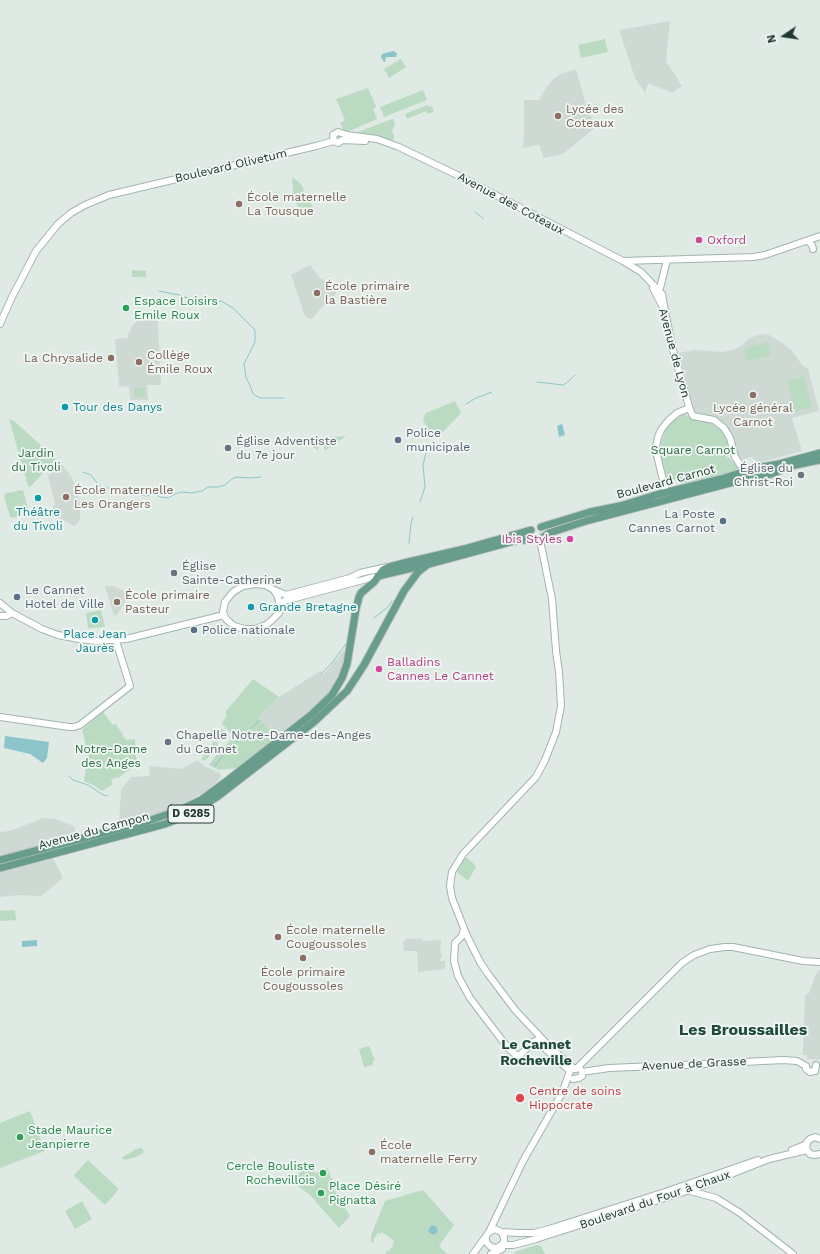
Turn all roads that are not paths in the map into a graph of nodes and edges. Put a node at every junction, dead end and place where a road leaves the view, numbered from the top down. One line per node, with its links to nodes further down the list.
1 (341, 133): 2 (main road); 3 (main road); 4 (main road, Avenue des Coteaux)
2 (342, 140): 3 (main road); 4 (main road, Avenue des Coteaux)
3 (334, 141): 19 (main road, Boulevard Olivetum)
4 (382, 141): 12 (main road, Avenue des Coteaux)
5 (820, 236): 8 (main road)
6 (820, 239): 7 (main road)
7 (809, 242): 8 (main road); 9 (main road)
8 (798, 244): 11 (main road)
9 (813, 249)
10 (639, 260): 11 (main road); 12 (main road); 13 (main road)
11 (667, 260): 16 (main road)
12 (623, 261): 13 (main road, Avenue des Coteaux)
13 (636, 270): 14 (main road, Avenue des Coteaux)
14 (643, 275): 15 (main road, Avenue des Coteaux); 16 (main road, Avenue des Coteaux)
15 (651, 285): 16 (main road); 17 (main road, Avenue des Coteaux)
16 (658, 289): 17 (main road, Avenue des Coteaux)
17 (661, 298): 18 (main road, Avenue des Coteaux)
18 (665, 311): 20 (main road, Avenue de Lyon)
19 (0, 324)
20 (689, 408): 23 (main road); 24 (main road)
21 (820, 453): 23 (main road, Boulevard Carnot)
22 (820, 460): 27 (main road, Boulevard Carnot)
23 (747, 471): 24 (main road, Boulevard Carnot)
24 (663, 493): 25 (main road, Boulevard Carnot)
25 (541, 527): 26 (main road, Boulevard Carnot); 27 (main road)
26 (531, 530): 27 (main road); 29 (main road, Boulevard Carnot)
27 (539, 538): 28 (main road, Boulevard Carnot); 43 (main road)
28 (427, 565): 29 (main road, Boulevard Carnot); 33 (main road, Avenue du Campon / D 6285)
29 (405, 566): 30 (main road, Boulevard Carnot); 31 (main road, Boulevard Carnot); 33 (main road, Avenue du Campon)
30 (389, 567): 31 (main road, Boulevard Carnot); 32 (main road, Boulevard Carnot)
31 (378, 576): 35 (main road, Boulevard Carnot); 41 (main road, Avenue du Campon / D 6285)
32 (274, 590): 35 (main road); 37 (main road)
33 (404, 591): 42 (main road, Avenue du Campon / D 6285)
34 (0, 603): 36 (main road)
35 (280, 608): 37 (main road)
36 (12, 612): 38 (main road); 39 (main road)
37 (224, 615): 39 (main road)
38 (0, 616)
39 (116, 641): 40 (main road)
40 (0, 717)
41 (0, 860)
42 (0, 868)
43 (464, 928): 44 (main road); 45 (main road)
44 (461, 938): 45 (main road); 48 (main road)
45 (471, 944): 47 (main road)
46 (820, 962): 50 (main road)
47 (540, 1037): 48 (main road); 50 (main road)
48 (531, 1044): 50 (main road)
49 (818, 1065): 50 (main road, Avenue de Grasse)
50 (576, 1071): 59 (main road)
51 (820, 1139): 52 (main road, Boulevard du Four à Chaux)
52 (807, 1147): 53 (main road); 54 (main road, Boulevard du Four à Chaux)
53 (820, 1154)
54 (704, 1182): 55 (main road, Boulevard du Four à Chaux); 57 (main road, Boulevard du Four à Chaux); 58 (main road)
55 (696, 1190): 56 (main road); 58 (main road)
56 (688, 1191): 57 (main road); 63 (main road, Boulevard du Four à Chaux)
57 (665, 1192): 60 (main road, Boulevard du Four à Chaux)
58 (707, 1195): 66 (main road)
59 (497, 1216): 60 (main road); 61 (main road)
60 (500, 1231): 61 (main road, Boulevard du Four à Chaux); 62 (main road)
61 (488, 1234): 64 (main road); 65 (main road)
62 (502, 1245): 63 (main road, Boulevard du Four à Chaux); 64 (main road)
63 (513, 1245): 64 (main road)
64 (491, 1252)
65 (473, 1254)
66 (793, 1254)

